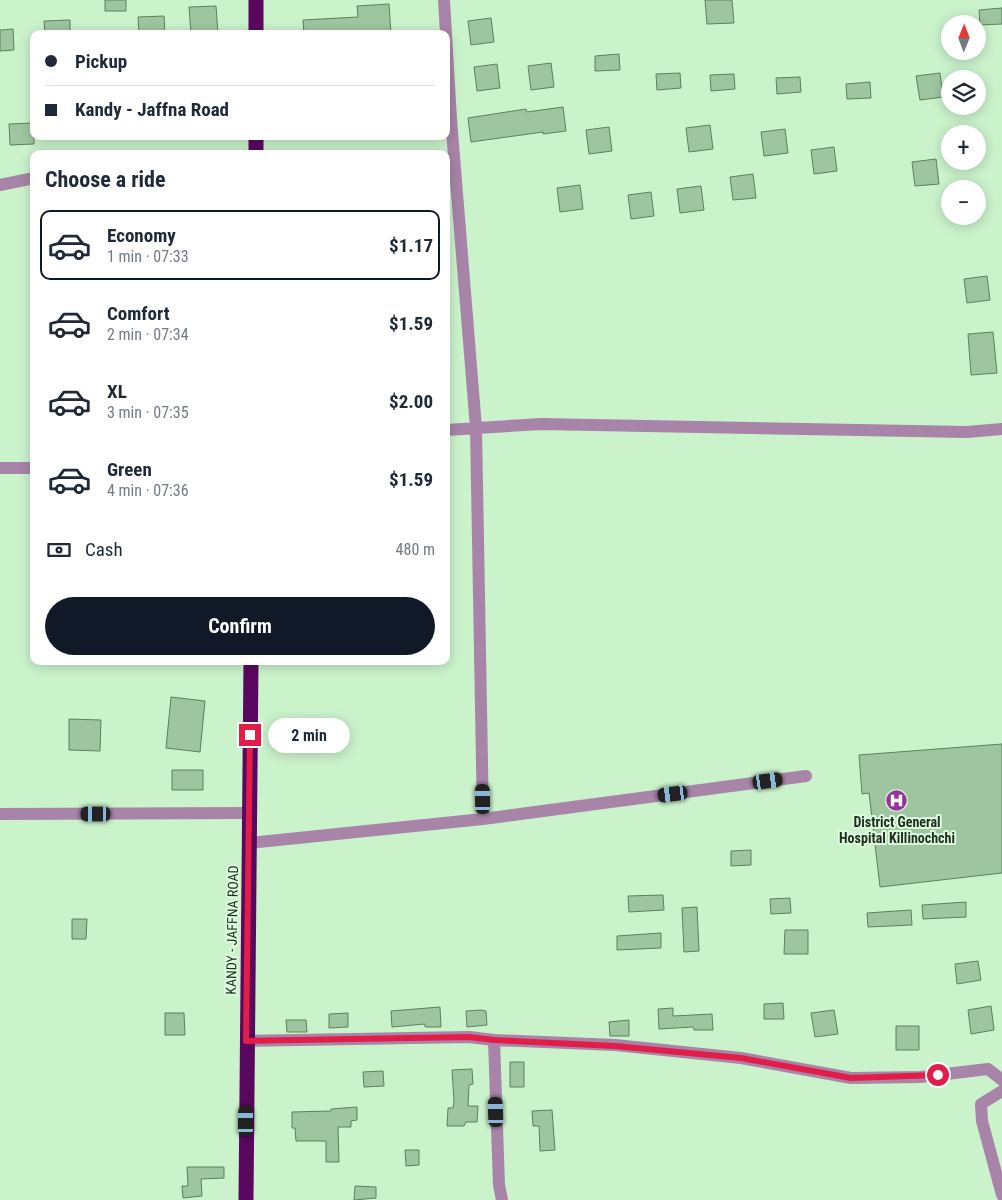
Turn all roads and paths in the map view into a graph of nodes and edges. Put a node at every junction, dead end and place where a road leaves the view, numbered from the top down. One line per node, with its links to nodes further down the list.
1 (256, 0): 3 (highway)
2 (444, 0): 4 (street)
3 (256, 30)
4 (446, 30)
5 (450, 102): 8 (street)
6 (30, 179): 7 (street)
7 (0, 184)
8 (476, 428): 9 (street); 10 (street); 17 (street)
9 (1002, 429)
10 (450, 430)
11 (0, 468): 12 (street)
12 (30, 468)
13 (251, 665): 15 (highway, KANDY - JAFFNA ROAD)
14 (806, 776): 17 (street)
15 (250, 813): 16 (street); 18 (highway, KANDY - JAFFNA ROAD)
16 (0, 814)
17 (483, 819): 18 (street)
18 (250, 843): 20 (highway, KANDY - JAFFNA ROAD)
19 (494, 1040): 20 (street); 21 (street); 25 (street)
20 (246, 1041): 24 (highway, KANDY - JAFFNA ROAD)
21 (1002, 1080)
22 (1002, 1091): 23 (street)
23 (1002, 1195)
24 (246, 1200)
25 (502, 1200)

